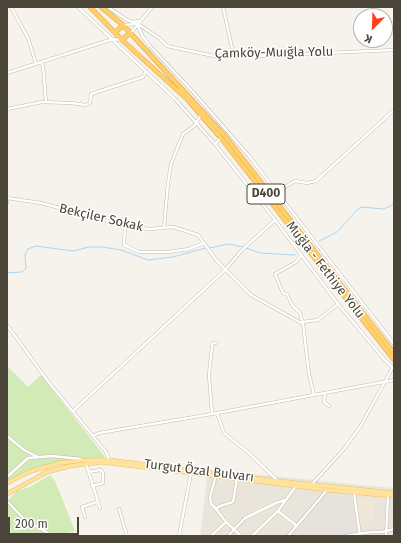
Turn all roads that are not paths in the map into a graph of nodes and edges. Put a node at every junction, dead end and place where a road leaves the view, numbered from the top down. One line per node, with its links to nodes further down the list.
1 (11, 7): 17 (street)
2 (78, 7): 12 (street)
3 (90, 7): 10 (highway, Muğla - Fethiye Yolu / D400)
4 (101, 7): 9 (highway, Muğla - Fethiye Yolu / D400)
5 (108, 7): 8 (street, Çamköy-Muığla Yolu)
6 (152, 7): 8 (street)
7 (223, 7): 15 (street)
8 (138, 23): 9 (street); 11 (street); 15 (street, Çamköy-Muığla Yolu); 27 (street)
9 (123, 25): 10 (highway); 11 (highway, Muğla - Fethiye Yolu / D400)
10 (115, 33): 12 (street); 13 (highway, Muğla - Fethiye Yolu / D400)
11 (130, 33): 13 (highway); 28 (highway, Muğla - Fethiye Yolu / D400)
12 (113, 40): 13 (street); 16 (street); 18 (street)
13 (122, 40): 23 (highway, Muğla - Fethiye Yolu / D400)
14 (394, 50): 15 (street, Çamköy-Muığla Yolu)
15 (234, 57)
16 (40, 62): 17 (street); 20 (street)
17 (36, 64): 19 (street)
18 (146, 71): 20 (street); 24 (street)
19 (7, 73)
20 (46, 102): 21 (street)
21 (7, 109)
22 (394, 110): 31 (street)
23 (201, 115): 24 (street); 25 (highway, Muğla - Fethiye Yolu / D400)
24 (196, 123): 26 (street); 36 (street)
25 (221, 138): 26 (street); 47 (highway, Muğla - Fethiye Yolu / D400)
26 (215, 144): 34 (street)
27 (248, 155): 28 (street); 29 (street)
28 (243, 157): 30 (highway, Muğla - Fethiye Yolu / D400)
29 (260, 171): 30 (street); 31 (street)
30 (258, 176): 37 (highway, Muğla - Fethiye Yolu / D400)
31 (276, 192): 37 (street)
32 (7, 198): 33 (street); 35 (street, Bekçiler Sokak)
33 (7, 203)
34 (275, 220): 39 (street); 40 (street)
35 (124, 226): 36 (street, Bekçiler Sokak); 38 (street)
36 (164, 228): 38 (street, Bekçiler Sokak)
37 (305, 233): 45 (street); 46 (highway, Muğla - Fethiye Yolu / D400)
38 (205, 245): 40 (street, Bekçiler Sokak)
39 (301, 255): 41 (street); 42 (street)
40 (226, 269): 42 (street, Bekçiler Sokak); 54 (street)
41 (338, 304): 42 (street); 48 (street)
42 (302, 323): 52 (street)
43 (7, 325): 54 (street)
44 (216, 343): 56 (street)
45 (394, 344)
46 (394, 352)
47 (394, 360)
48 (394, 367): 50 (street)
49 (394, 380): 50 (street)
50 (385, 382): 51 (street); 70 (street)
51 (325, 393): 52 (street); 53 (street)
52 (314, 395): 55 (street)
53 (330, 406)
54 (73, 411): 58 (street)
55 (218, 413): 56 (street); 67 (street)
56 (212, 414): 58 (street)
57 (7, 436): 59 (street)
58 (93, 436): 60 (street)
59 (38, 457): 61 (street); 65 (street)
60 (109, 460): 61 (main road, Turgut Özal Bulvarı); 67 (main road, Turgut Özal Bulvarı)
61 (86, 462): 62 (street); 63 (main road); 68 (main road, Turgut Özal Bulvarı); 75 (main road)
62 (88, 472): 71 (street); 71 (street)
63 (191, 473): 64 (main road); 94 (street)
64 (216, 476): 66 (main road); 83 (street)
65 (7, 477)
66 (237, 479): 69 (main road); 83 (street)
67 (278, 481): 69 (main road, Turgut Özal Bulvarı)
68 (7, 483)
69 (295, 484): 70 (main road, Turgut Özal Bulvarı); 72 (main road); 78 (street)
70 (312, 484): 74 (main road, Turgut Özal Bulvarı)
71 (92, 486): 80 (street)
72 (327, 490): 73 (main road); 87 (street)
73 (354, 493): 76 (main road); 91 (street)
74 (394, 493)
75 (7, 494)
76 (388, 496): 77 (main road); 90 (street)
77 (394, 496)
78 (285, 500): 84 (street); 89 (street)
79 (7, 501): 92 (street)
80 (97, 502): 81 (street); 85 (street)
81 (100, 508)
82 (119, 509): 93 (street)
83 (216, 509): 86 (street)
84 (278, 511): 87 (street); 98 (street)
85 (85, 517)
86 (226, 522): 89 (street); 95 (street)
87 (297, 526): 99 (street)
88 (394, 529): 90 (street)
89 (236, 530): 96 (street); 97 (street)
90 (386, 531): 91 (street); 101 (street)
91 (359, 535): 100 (street)
92 (53, 536)
93 (127, 536)
94 (178, 536)
95 (211, 536)
96 (228, 536)
97 (242, 536)
98 (252, 536)
99 (288, 536)
100 (345, 536)
101 (386, 536)

